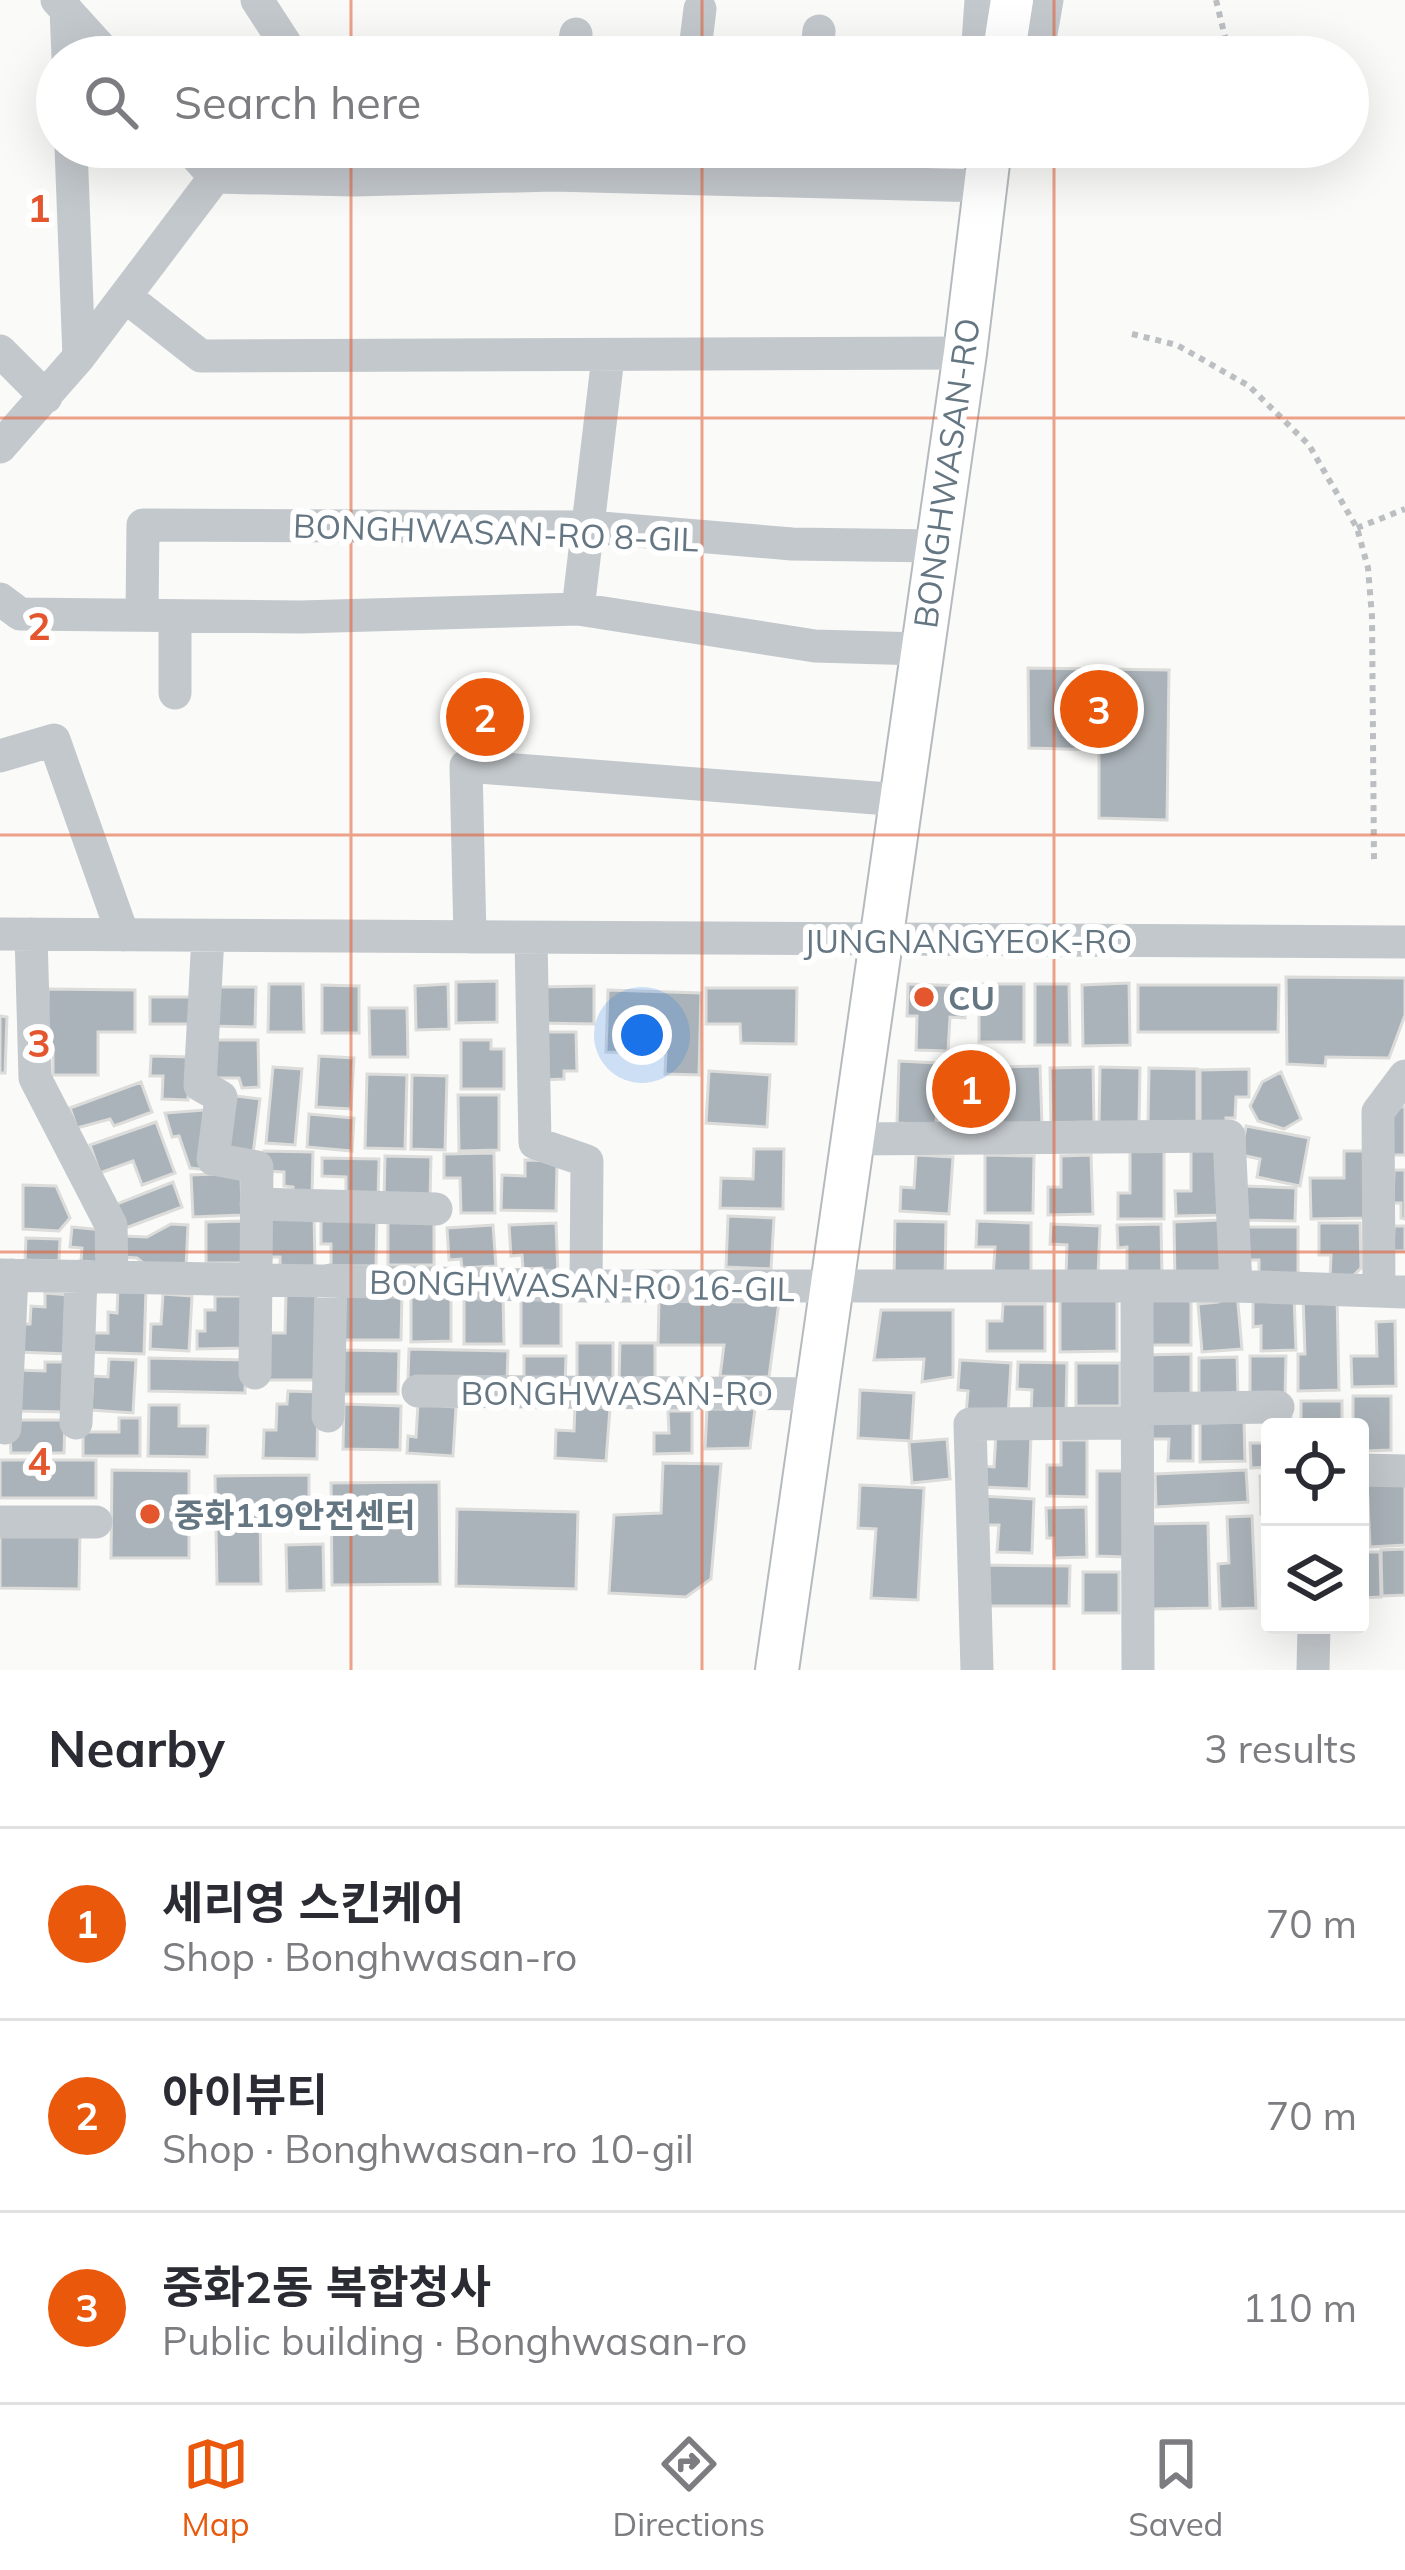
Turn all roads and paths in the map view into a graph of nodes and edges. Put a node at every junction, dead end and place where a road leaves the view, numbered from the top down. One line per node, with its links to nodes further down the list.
1 (257, 0): 10 (street)
2 (981, 0): 12 (street)
3 (1012, 0): 13 (main road)
4 (1048, 0): 14 (street)
5 (1216, 0): 15 (path)
6 (62, 4): 8 (street); 9 (street)
7 (700, 9): 11 (street)
8 (66, 36)
9 (90, 36)
10 (280, 36)
11 (697, 36)
12 (978, 36)
13 (1007, 36)
14 (1041, 36)
15 (1225, 36)
16 (72, 168): 27 (street)
17 (207, 168): 21 (street)
18 (348, 168): 22 (street)
19 (406, 168): 22 (street)
20 (987, 168): 26 (main road, BONGHWASAN-RO)
21 (215, 177): 22 (street); 23 (street)
22 (354, 180)
23 (126, 297): 27 (street); 28 (street)
24 (1132, 334): 33 (path)
25 (0, 351): 29 (street)
26 (965, 353): 28 (street); 34 (main road, BONGHWASAN-RO)
27 (79, 357): 29 (street)
28 (608, 357): 32 (street)
29 (46, 397): 30 (street)
30 (0, 448)
31 (1405, 509): 33 (path)
32 (589, 527): 34 (street, BONGHWASAN-RO 8-GIL); 36 (street); 37 (street, BONGHWASAN-RO 8-GIL)
33 (1357, 528): 42 (path)
34 (936, 546): 38 (main road, BONGHWASAN-RO)
35 (0, 599): 37 (street)
36 (578, 609): 37 (street); 38 (street)
37 (159, 615): 39 (street)
38 (921, 649): 41 (main road, BONGHWASAN-RO)
39 (175, 693)
40 (0, 757): 44 (street)
41 (902, 800): 46 (street); 48 (main road, BONGHWASAN-RO)
42 (1374, 861)
43 (16, 934): 44 (street, JUNGNANGYEOK-RO); 55 (street, JUNGNANGYEOK-RO)
44 (123, 935): 45 (street, JUNGNANGYEOK-RO)
45 (208, 936): 46 (street, JUNGNANGYEOK-RO); 52 (street)
46 (470, 937): 47 (street, JUNGNANGYEOK-RO)
47 (531, 939): 48 (street, JUNGNANGYEOK-RO); 58 (street)
48 (879, 940): 49 (street, JUNGNANGYEOK-RO); 51 (main road, BONGHWASAN-RO)
49 (1405, 942)
50 (1405, 1076): 62 (street)
51 (853, 1139): 59 (street); 61 (main road, BONGHWASAN-RO)
52 (256, 1204): 53 (street); 56 (street)
53 (436, 1209)
54 (6, 1275): 55 (street, BONGHWASAN-RO 16-GIL); 70 (street, BONGHWASAN-RO 16-GIL)
55 (97, 1277): 56 (street, BONGHWASAN-RO 16-GIL); 69 (street)
56 (254, 1279): 57 (street, BONGHWASAN-RO 16-GIL); 63 (street)
57 (331, 1280): 58 (street, BONGHWASAN-RO 16-GIL); 67 (street, BONGHWASAN-RO 16-GIL)
58 (586, 1286): 61 (street, BONGHWASAN-RO 16-GIL)
59 (1237, 1286): 60 (street, BONGHWASAN-RO 16-GIL); 62 (street, BONGHWASAN-RO 16-GIL)
60 (1137, 1287): 61 (street, BONGHWASAN-RO 16-GIL); 68 (street)
61 (832, 1289): 65 (main road, BONGHWASAN-RO)
62 (1392, 1291)
63 (255, 1373)
64 (418, 1391): 65 (street, BONGHWASAN-RO)
65 (817, 1394): 76 (main road, BONGHWASAN-RO)
66 (1278, 1407): 68 (street)
67 (328, 1416)
68 (1137, 1416): 77 (street); 78 (street)
69 (76, 1423)
70 (5, 1428)
71 (1369, 1470): 72 (street)
72 (1405, 1471)
73 (0, 1522): 74 (street)
74 (96, 1522)
75 (1314, 1634): 79 (street)
76 (777, 1670)
77 (977, 1670)
78 (1138, 1670)
79 (1313, 1670)

